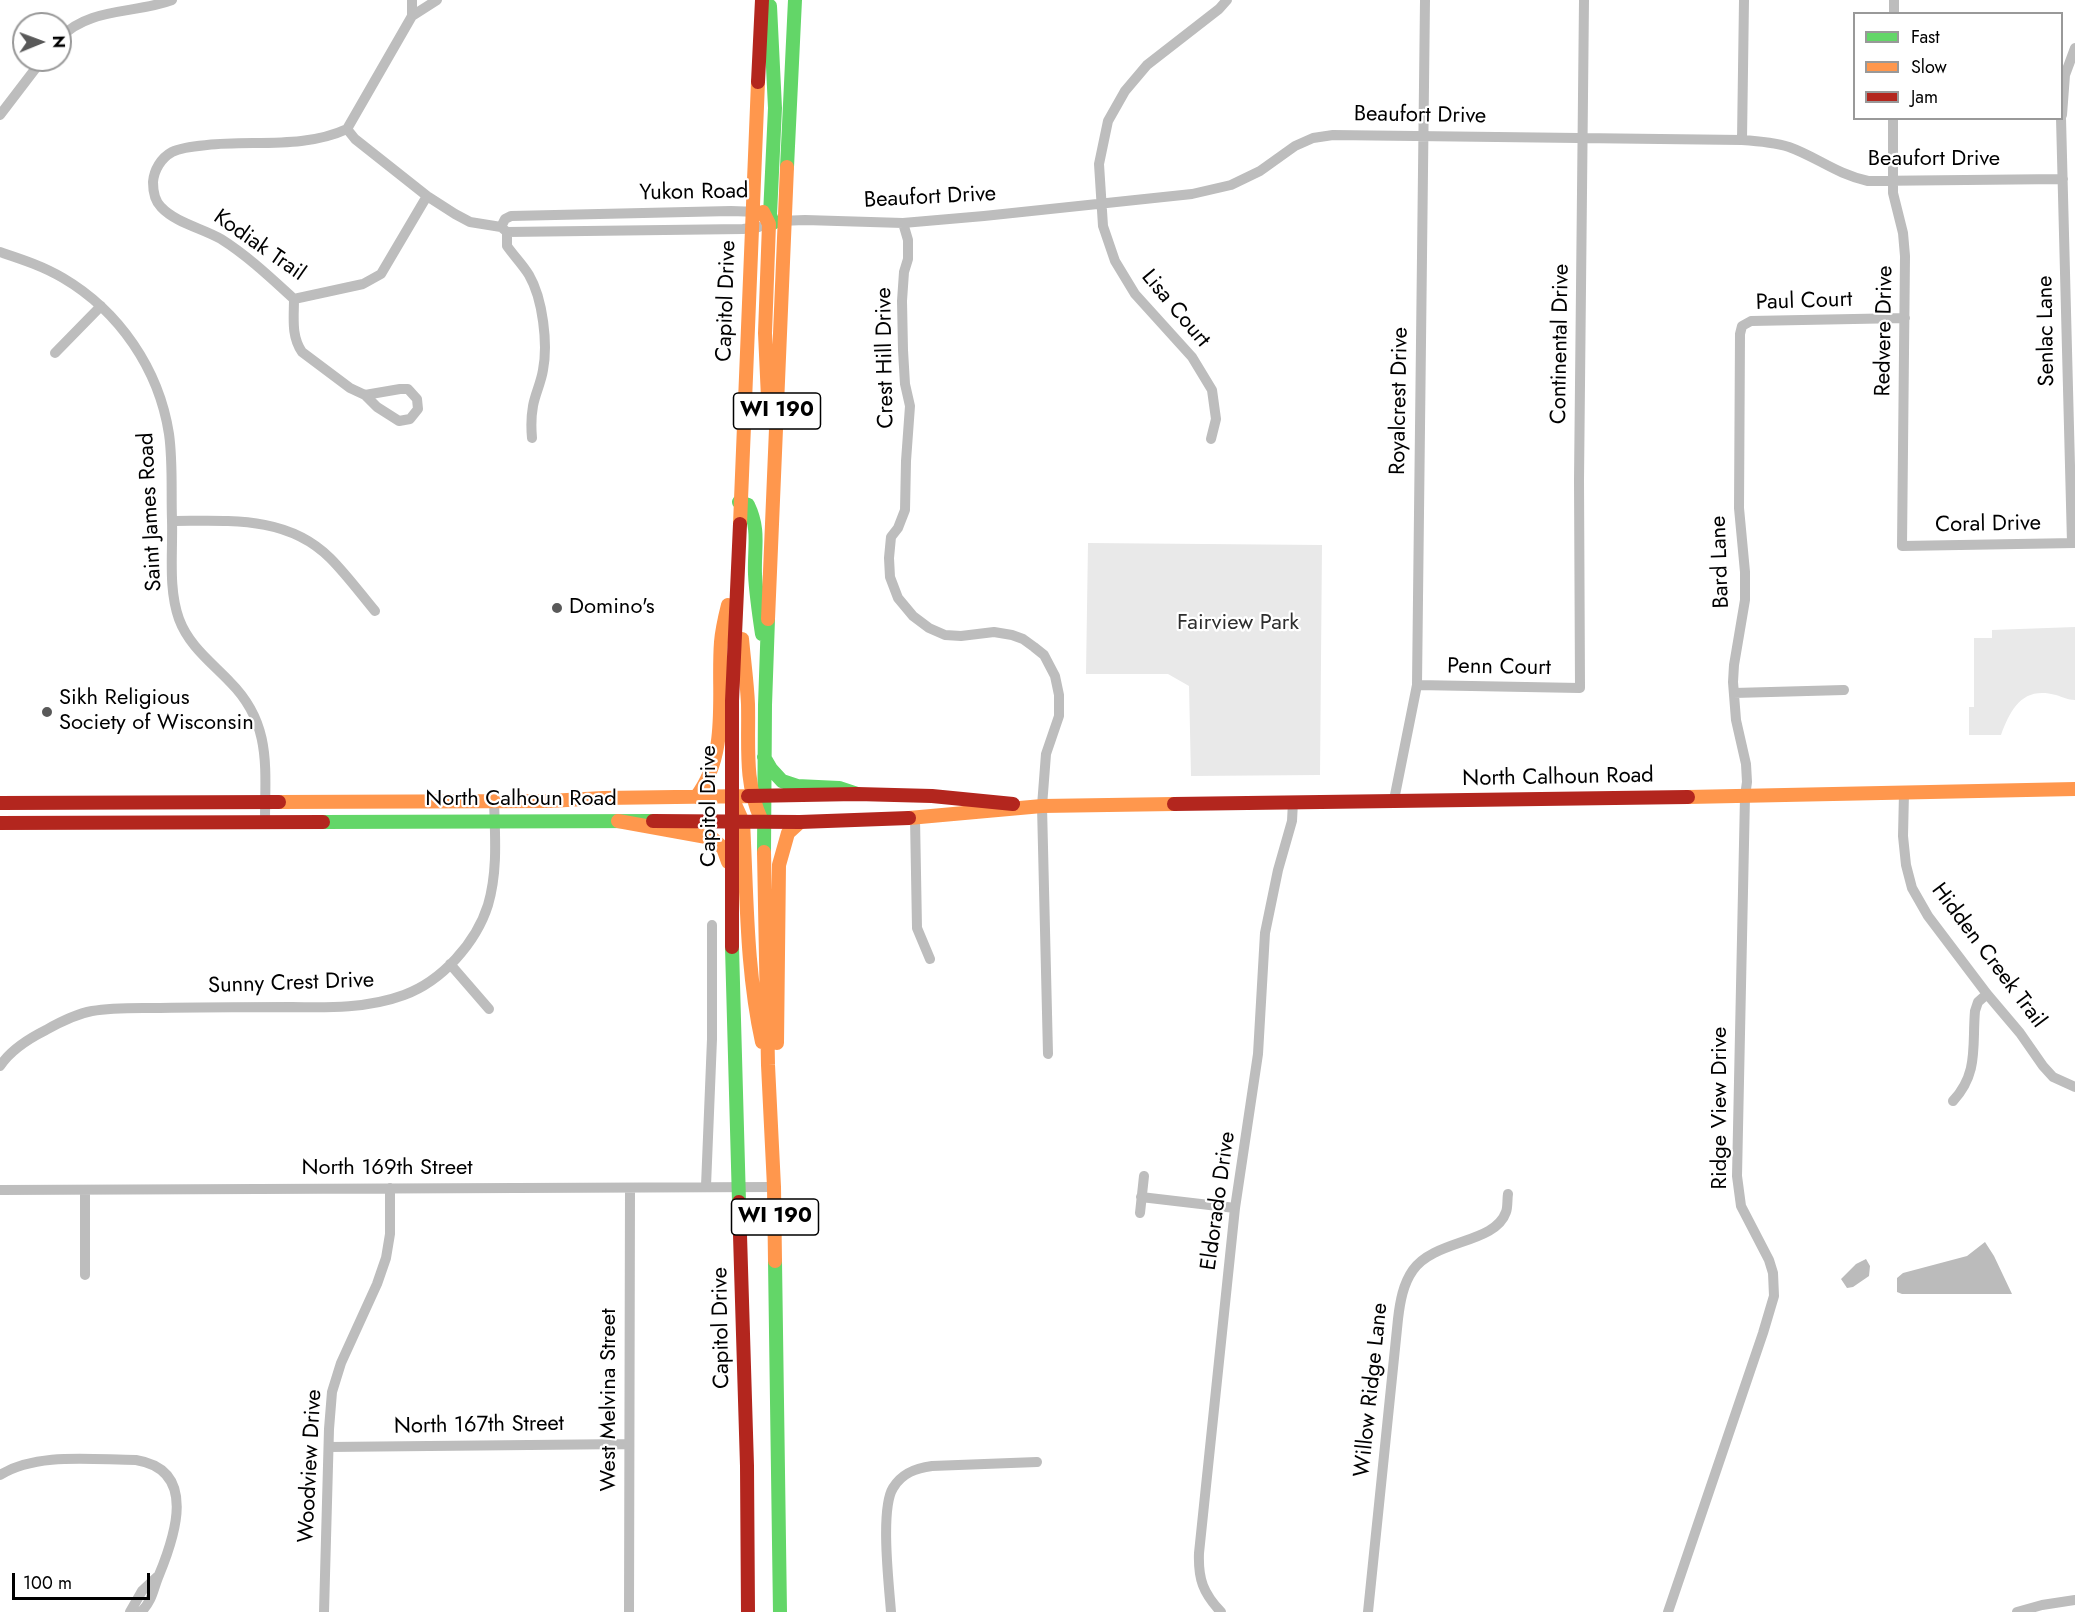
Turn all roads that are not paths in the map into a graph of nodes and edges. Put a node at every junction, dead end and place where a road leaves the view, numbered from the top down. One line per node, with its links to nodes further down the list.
1 (172, 0): 12 (street)
2 (412, 0): 11 (street)
3 (437, 0): 11 (street)
4 (762, 0): 27 (main road, Capitol Drive / WI 190)
5 (770, 0): 27 (main road)
6 (795, 0): 27 (main road, Capitol Drive / WI 190)
7 (1227, 0): 26 (street, Lisa Court)
8 (1425, 0): 20 (street, Royalcrest Drive)
9 (1584, 0): 21 (street, Continental Drive)
10 (1744, 0): 22 (street)
11 (412, 15): 19 (street)
12 (72, 29)
13 (2075, 48): 15 (street, Senlac Lane)
14 (33, 72): 16 (street)
15 (2063, 96)
16 (0, 115)
17 (1893, 120): 24 (street, Redvere Drive)
18 (2061, 120): 23 (street, Senlac Lane)
19 (347, 129): 25 (street, Yukon Road); 32 (street, Kodiak Trail)
20 (1423, 136): 21 (street, Beaufort Drive); 26 (street, Beaufort Drive); 48 (street, Royalcrest Drive)
21 (1583, 138): 22 (street, Beaufort Drive); 49 (street, Continental Drive)
22 (1742, 140): 24 (street, Beaufort Drive)
23 (2062, 179): 24 (street, Beaufort Drive); 42 (street, Senlac Lane)
24 (1893, 182): 34 (street, Redvere Drive)
25 (427, 196): 29 (street, Yukon Road); 32 (street, Kodiak Trail)
26 (1102, 204): 28 (street, Beaufort Drive); 39 (street, Lisa Court)
27 (769, 218): 28 (street, Beaufort Drive); 29 (street, Yukon Road); 30 (main road, Capitol Drive / WI 190); 47 (main road)
28 (903, 223): 65 (street, Crest Hill Drive)
29 (504, 229): 30 (street, Yukon Road); 38 (street)
30 (751, 229): 40 (main road, Capitol Drive / WI 190)
31 (0, 252): 33 (street, Saint James Road)
32 (294, 299): 37 (street)
33 (101, 306): 36 (street); 41 (street, Saint James Road)
34 (1905, 318): 35 (street, Paul Court); 43 (street, Redvere Drive)
35 (1742, 326): 51 (street, Bard Lane)
36 (56, 353)
37 (364, 394): 37 (street)
38 (532, 438)
39 (1211, 439)
40 (739, 502): 44 (main road, Capitol Drive / WI 190); 47 (main road)
41 (172, 521): 46 (street); 64 (street, Saint James Road)
42 (2073, 543): 43 (street, Coral Drive)
43 (1902, 546)
44 (737, 555): 45 (main road, Capitol Drive / WI 190); 59 (main road)
45 (736, 592): 56 (main road, Capitol Drive / WI 190); 57 (main road)
46 (375, 611)
47 (767, 664): 52 (main road)
48 (1417, 684): 49 (street, Penn Court); 60 (street, Royalcrest Drive)
49 (1580, 688)
50 (1844, 690): 51 (street)
51 (1734, 693): 58 (street, Bard Lane)
52 (764, 757): 55 (main road); 57 (main road)
53 (2075, 789): 54 (main road, North Calhoun Road)
54 (1904, 793): 58 (main road, North Calhoun Road); 78 (street, Hidden Creek Trail)
55 (857, 794): 57 (main road, North Calhoun Road); 65 (main road, North Calhoun Road)
56 (731, 796): 57 (main road, North Calhoun Road); 59 (main road, North Calhoun Road); 70 (main road)
57 (758, 796): 71 (main road)
58 (1745, 796): 60 (main road, North Calhoun Road); 114 (street, Ridge View Drive)
59 (696, 797): 61 (main road, North Calhoun Road)
60 (1394, 800): 62 (main road, North Calhoun Road)
61 (495, 801): 64 (main road, North Calhoun Road); 67 (street, Sunny Crest Drive)
62 (1293, 801): 65 (main road, North Calhoun Road); 96 (street, Eldorado Drive)
63 (0, 803): 64 (main road, North Calhoun Road)
64 (265, 803): 69 (street, Saint James Road)
65 (1042, 806): 66 (main road, North Calhoun Road); 80 (street, Crest Hill Drive)
66 (915, 818): 72 (main road, North Calhoun Road); 76 (street)
67 (495, 821): 68 (main road, North Calhoun Road); 69 (main road, North Calhoun Road); 77 (street, Sunny Crest Drive)
68 (618, 821): 70 (main road, North Calhoun Road); 74 (main road)
69 (265, 822): 73 (main road, North Calhoun Road)
70 (737, 822): 71 (main road, North Calhoun Road); 74 (main road, Capitol Drive / WI 190); 82 (main road)
71 (763, 822): 72 (main road, North Calhoun Road); 82 (main road, WI 190)
72 (800, 822): 85 (main road)
73 (0, 823)
74 (731, 874): 88 (main road, Capitol Drive / WI 190)
75 (712, 925): 87 (street)
76 (930, 959)
77 (450, 964): 79 (street); 81 (street, Sunny Crest Drive)
78 (1987, 994): 83 (street, Hidden Creek Trail); 84 (street)
79 (489, 1009)
80 (1048, 1054)
81 (1, 1062)
82 (768, 1065): 85 (main road, WI 190)
83 (2075, 1087)
84 (1953, 1101)
85 (773, 1136): 89 (main road, WI 190)
86 (1144, 1176): 95 (street)
87 (706, 1186): 88 (street, North 169th Street); 91 (street, North 169th Street)
88 (739, 1187): 89 (street, North 169th Street); 110 (main road, Capitol Drive / WI 190)
89 (774, 1187): 111 (main road, WI 190)
90 (390, 1188): 91 (street, North 169th Street); 93 (street, North 169th Street); 100 (street, Woodview Drive)
91 (630, 1188): 99 (street, West Melvina Street)
92 (0, 1190): 93 (street, North 169th Street)
93 (85, 1190): 98 (street)
94 (1508, 1194): 113 (street, Willow Ridge Lane)
95 (1141, 1197): 96 (street); 97 (street)
96 (1235, 1208): 105 (street, Eldorado Drive)
97 (1140, 1213)
98 (85, 1275)
99 (630, 1444): 100 (street, North 167th Street); 109 (street, West Melvina Street)
100 (329, 1447): 108 (street, Woodview Drive)
101 (1037, 1462): 112 (street)
102 (0, 1475): 103 (street)
103 (157, 1577): 106 (street); 107 (street)
104 (2075, 1600): 115 (street)
105 (1214, 1610)
106 (130, 1612)
107 (141, 1612)
108 (324, 1612)
109 (629, 1612)
110 (748, 1612)
111 (780, 1612)
112 (891, 1612)
113 (1368, 1612)
114 (1668, 1612)
115 (2018, 1612)

